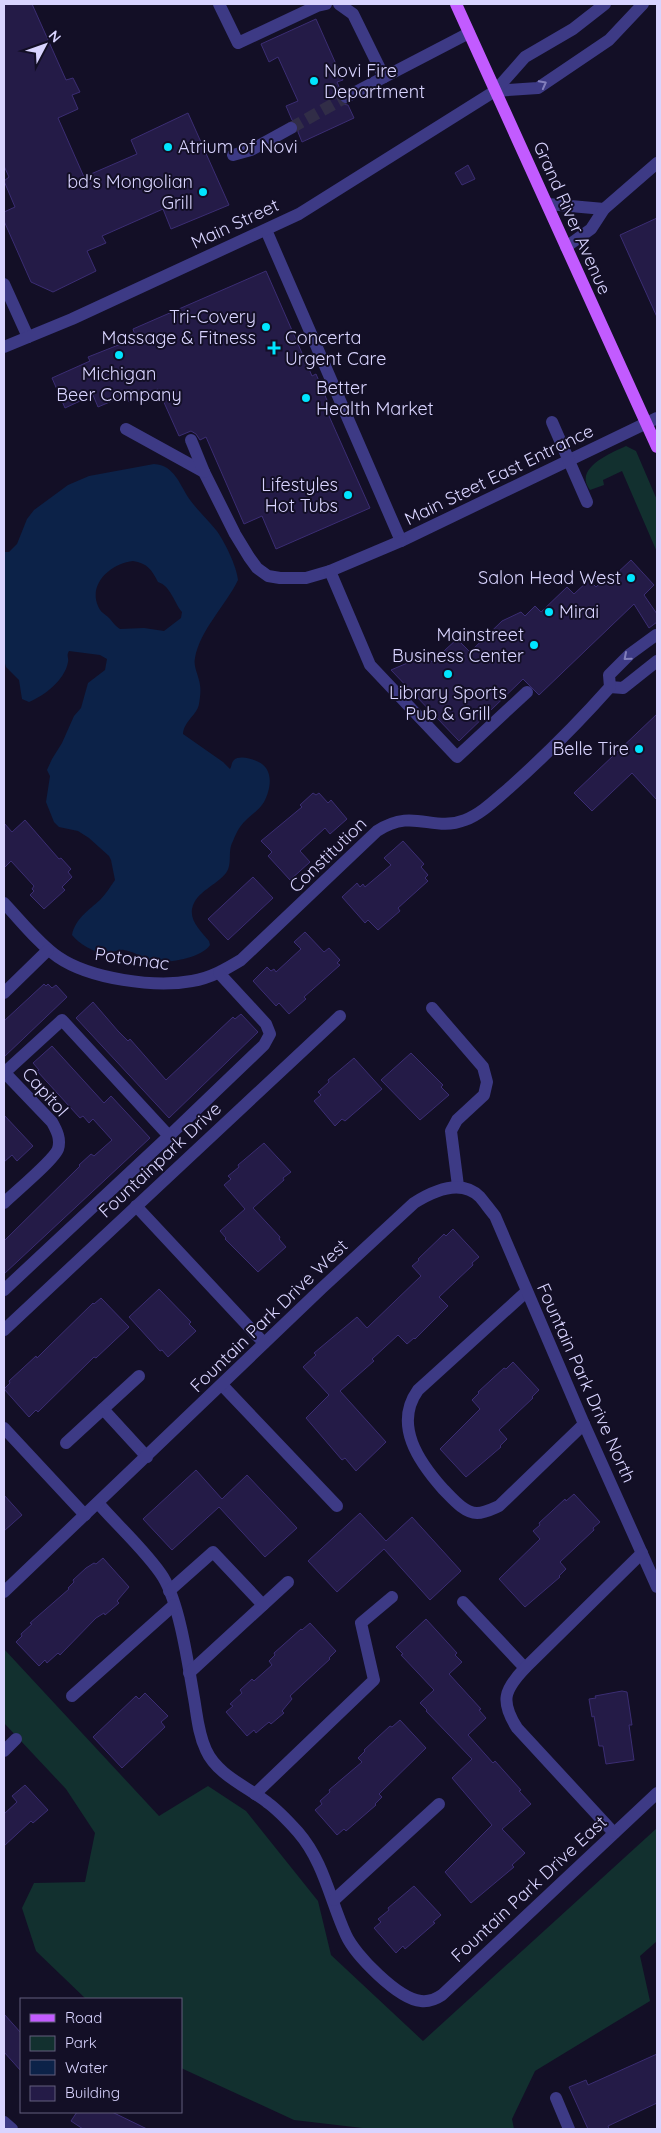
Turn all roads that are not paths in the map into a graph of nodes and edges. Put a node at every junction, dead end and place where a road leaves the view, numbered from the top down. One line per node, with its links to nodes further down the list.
1 (219, 4): 2 (street)
2 (326, 4)
3 (339, 4): 8 (street)
4 (456, 4): 7 (main road, Grand River Avenue)
5 (605, 4): 9 (street)
6 (643, 4): 9 (street, one-way to 6)
7 (469, 32): 8 (street); 9 (main road, Grand River Avenue)
8 (384, 77): 10 (street)
9 (495, 92): 14 (main road, Grand River Avenue); 16 (street, Main Street)
10 (346, 97)
11 (291, 128): 12 (street)
12 (233, 156)
13 (657, 163): 15 (street)
14 (548, 204): 15 (street); 17 (main road, Grand River Avenue)
15 (604, 209): 17 (street)
16 (266, 230): 19 (street, Main Street); 29 (street, Main Steet East Entrance)
17 (566, 247): 21 (main road, Grand River Avenue)
18 (4, 284): 19 (street)
19 (28, 337): 20 (street)
20 (4, 346)
21 (652, 420): 25 (main road, Grand River Avenue); 26 (street, Main Steet East Entrance)
22 (552, 422): 26 (street)
23 (126, 429): 27 (street)
24 (191, 440): 27 (street)
25 (657, 447)
26 (568, 461): 28 (street); 29 (street, Main Steet East Entrance)
27 (204, 472): 30 (street)
28 (587, 502)
29 (401, 541): 30 (street)
30 (330, 571): 34 (street)
31 (656, 634): 33 (street, Constitution, one-way to 33)
32 (657, 661): 33 (street)
33 (610, 687): 37 (street, Constitution)
34 (527, 692)
35 (4, 903): 36 (street, Potomac)
36 (48, 950): 37 (street, Potomac); 38 (street)
37 (220, 973): 42 (street)
38 (4, 993)
39 (432, 1008): 43 (street)
40 (340, 1016): 45 (street, Fountainpark Drive)
41 (4, 1073): 42 (street); 44 (street, Capitol)
42 (169, 1136): 46 (street)
43 (458, 1186): 47 (street, Fountain Park Drive North); 49 (street, Fountain Park Drive West)
44 (4, 1203)
45 (136, 1206): 48 (street, Fountainpark Drive); 49 (street)
46 (4, 1290)
47 (526, 1292): 53 (street, Fountain Park Drive North); 53 (street)
48 (4, 1330)
49 (264, 1343): 51 (street, Fountain Park Drive West)
50 (139, 1376): 52 (street)
51 (222, 1385): 56 (street, Fountain Park Drive West); 58 (street)
52 (103, 1409): 55 (street); 56 (street)
53 (584, 1424): 60 (street, Fountain Park Drive North)
54 (4, 1428): 59 (street)
55 (66, 1443)
56 (147, 1457): 57 (street, Fountain Park Drive West)
57 (98, 1503): 59 (street); 63 (street)
58 (337, 1506)
59 (85, 1515): 64 (street)
60 (642, 1553): 62 (street, Fountain Park Drive North); 69 (street)
61 (288, 1582): 68 (street)
62 (657, 1587)
63 (169, 1591): 67 (street); 68 (street)
64 (4, 1592)
65 (392, 1597): 75 (street)
66 (463, 1602): 69 (street)
67 (174, 1605): 70 (street); 71 (street)
68 (263, 1605): 70 (street)
69 (525, 1668): 77 (street)
70 (189, 1673): 75 (street)
71 (72, 1696)
72 (16, 1740): 73 (street)
73 (4, 1751)
74 (657, 1793): 77 (street, Fountain Park Drive East)
75 (255, 1794): 78 (street)
76 (439, 1804): 78 (street)
77 (614, 1833): 78 (street, Fountain Park Drive East)
78 (334, 1900)
79 (556, 2098): 82 (street)
80 (4, 2122): 81 (street)
81 (12, 2129)
82 (569, 2129)

